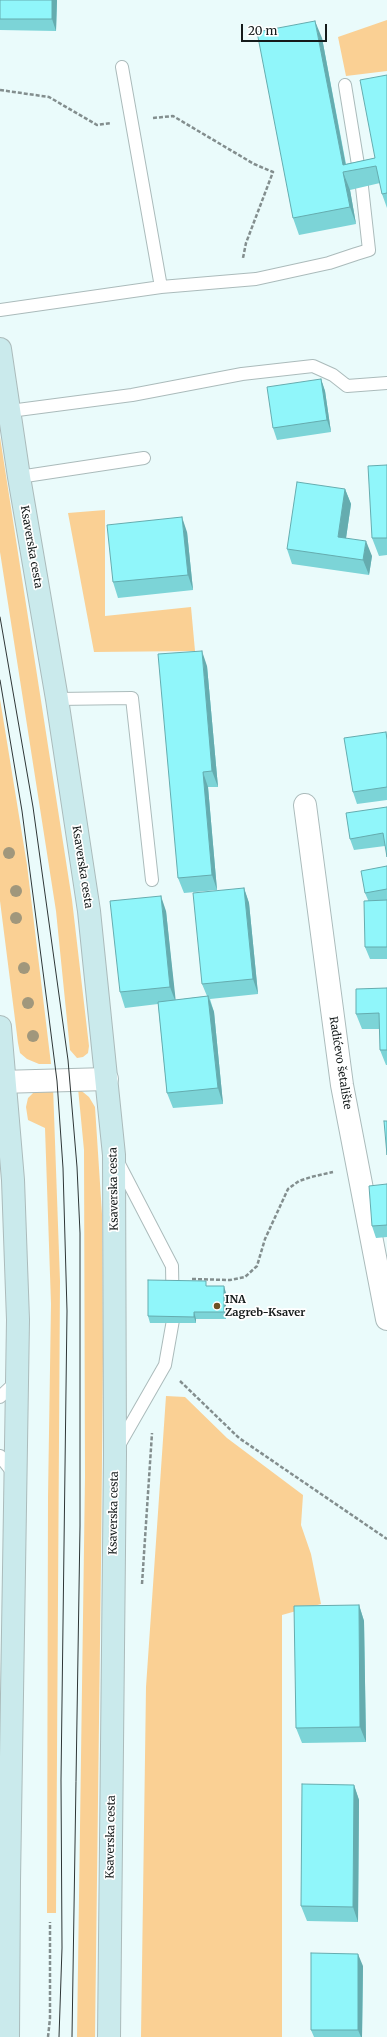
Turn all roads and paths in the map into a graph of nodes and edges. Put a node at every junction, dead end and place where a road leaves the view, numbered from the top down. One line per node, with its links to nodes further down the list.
1 (122, 66): 7 (lane)
2 (345, 85): 6 (lane)
3 (0, 90): 5 (path)
4 (152, 119): 6 (path)
5 (112, 123)
6 (240, 281): 7 (lane)
7 (161, 287): 8 (lane)
8 (0, 310)
9 (0, 349): 11 (main road, Ksaverska cesta)
10 (387, 383): 11 (lane)
11 (10, 411): 13 (main road, Ksaverska cesta)
12 (144, 458): 13 (lane)
13 (19, 477): 14 (main road, Ksaverska cesta)
14 (57, 699): 16 (lane); 18 (main road, Ksaverska cesta)
15 (305, 805): 21 (street, Radićevo šetalište)
16 (152, 880)
17 (0, 1027): 19 (main road)
18 (107, 1079): 19 (street); 20 (main road, Ksaverska cesta)
19 (3, 1082): 25 (main road)
20 (114, 1155): 27 (main road, Ksaverska cesta); 27 (lane)
21 (359, 1168): 22 (path); 23 (street, Radićevo šetalište)
22 (190, 1279)
23 (387, 1319)
24 (174, 1375): 30 (path)
25 (17, 1381): 26 (lane); 29 (main road)
26 (0, 1397)
27 (115, 1454): 34 (main road, Ksaverska cesta)
28 (0, 1456): 29 (lane)
29 (16, 1477): 32 (main road)
30 (387, 1539)
31 (50, 1922): 33 (path)
32 (8, 2037)
33 (48, 2037)
34 (109, 2037)

